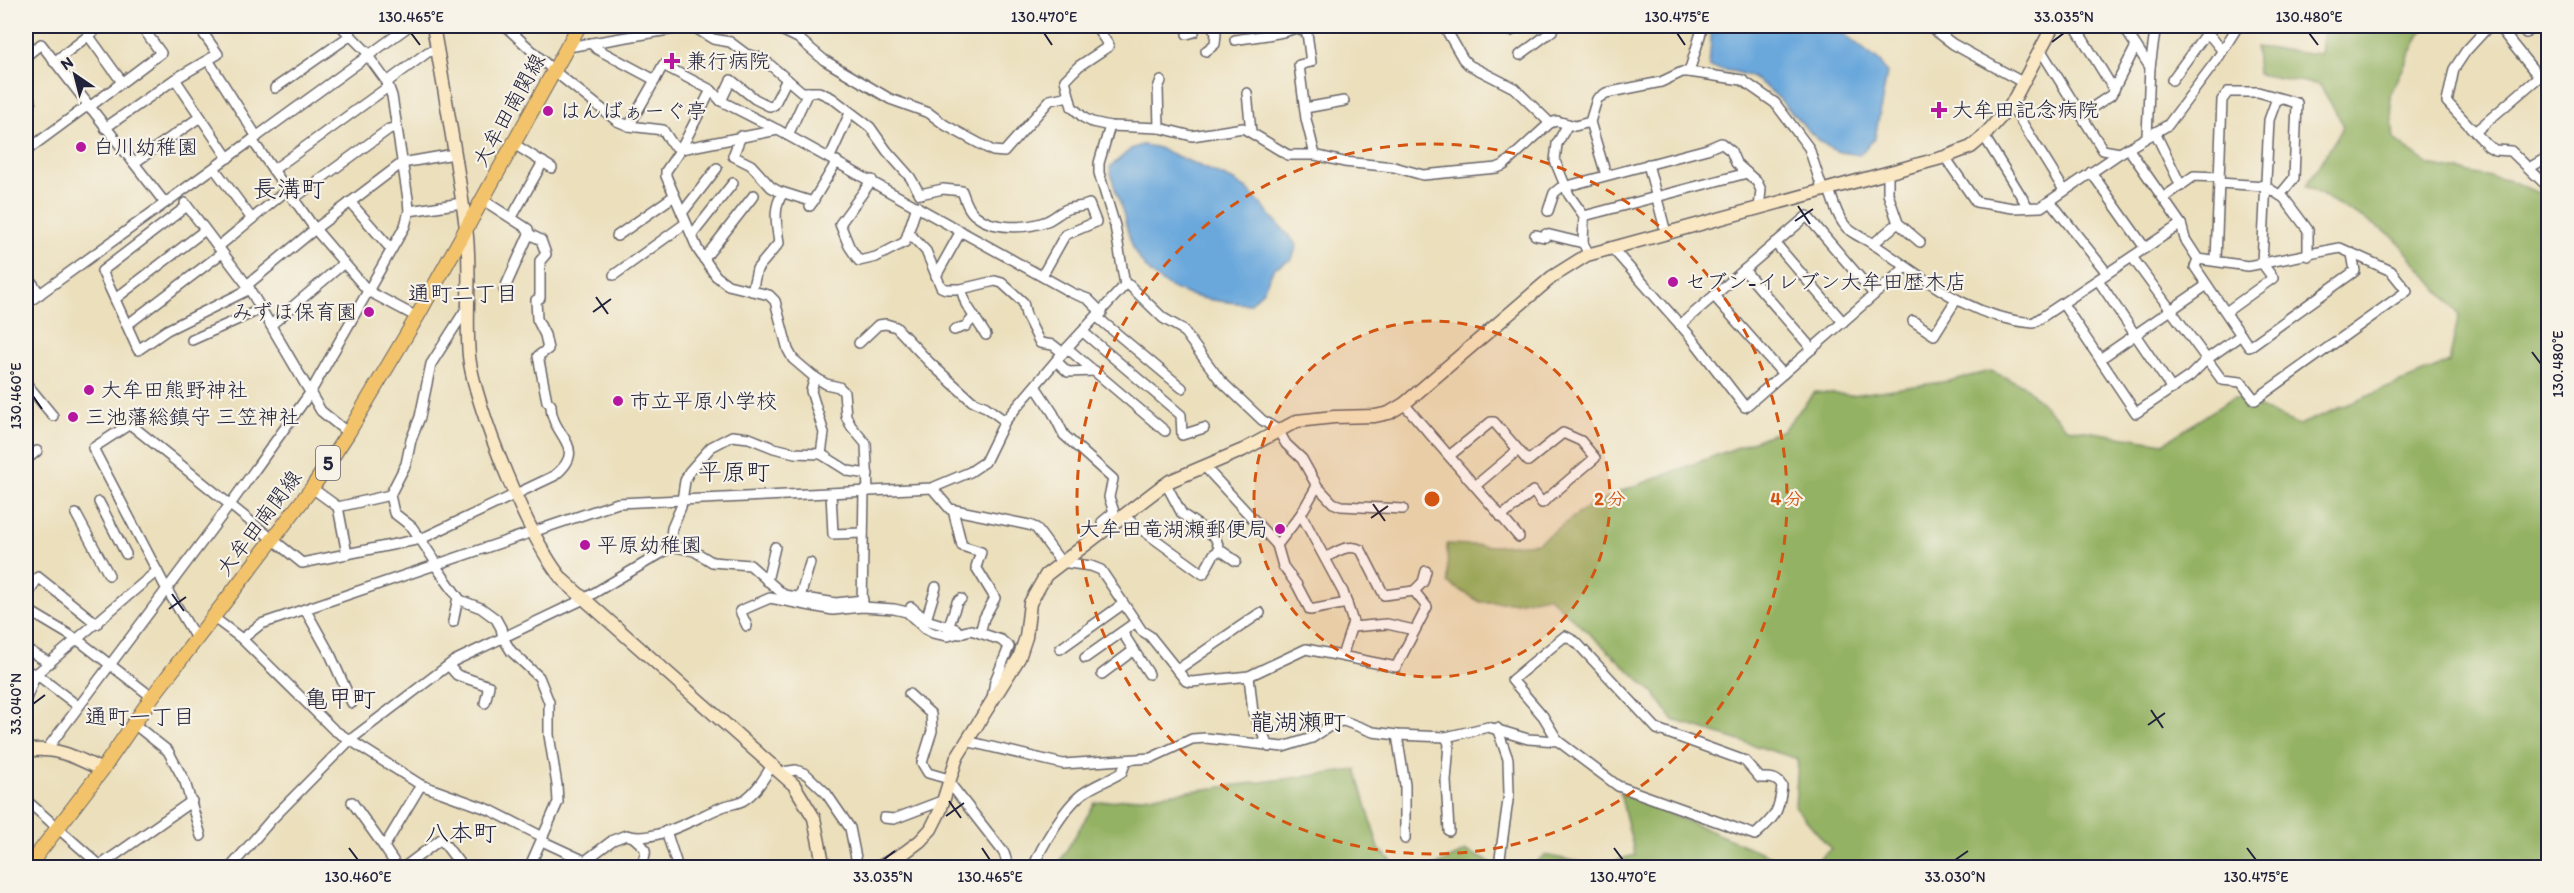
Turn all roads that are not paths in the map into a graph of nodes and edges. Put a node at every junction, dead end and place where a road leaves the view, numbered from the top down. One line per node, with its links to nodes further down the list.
1 (101, 26): 25 (street)
2 (198, 26): 38 (street)
3 (341, 26): 26 (street)
4 (409, 26): 37 (street)
5 (433, 26): 32 (street)
6 (505, 26): 41 (street)
7 (579, 26): 30 (main road, 大牟田南関線 / 5)
8 (692, 26): 28 (street); 44 (street)
9 (773, 26): 57 (street)
10 (1096, 26): 57 (street)
11 (1212, 26): 34 (street)
12 (1444, 26): 69 (street)
13 (1553, 26): 35 (street)
14 (1703, 26): 42 (street)
15 (1929, 26): 49 (street)
16 (2053, 26): 31 (street)
17 (2074, 26): 53 (street)
18 (2123, 26): 29 (street)
19 (2158, 26): 40 (street)
20 (2238, 26): 33 (street)
21 (2488, 26): 77 (street)
22 (2498, 26): 77 (street)
23 (2204, 29): 33 (street); 46 (street)
24 (145, 31): 48 (street)
25 (88, 35): 39 (street); 48 (street)
26 (351, 35): 37 (street); 51 (street)
27 (1235, 40): 64 (street)
28 (591, 43): 30 (street); 45 (street)
29 (2136, 46): 40 (street); 53 (street)
30 (568, 47): 41 (main road, 大牟田南関線 / 5)
31 (2040, 49): 49 (street); 66 (street)
32 (437, 50): 50 (street); 88 (street)
33 (2222, 50): 79 (street)
34 (1206, 51)
35 (1520, 55)
36 (26, 56): 39 (street)
37 (369, 56): 50 (street); 83 (street)
38 (208, 60): 43 (street); 83 (street)
39 (54, 62): 63 (street)
40 (2150, 67): 79 (street)
41 (554, 71): 71 (street); 84 (main road, 大牟田南関線 / 5)
42 (1689, 72): 68 (street); 113 (street)
43 (175, 79): 67 (street); 74 (street)
44 (787, 79): 54 (street); 59 (street)
45 (655, 80): 52 (street); 71 (street)
46 (2172, 80)
47 (1161, 81): 75 (street)
48 (122, 82): 63 (street)
49 (2022, 82): 61 (street)
50 (387, 84): 73 (street); 100 (street)
51 (275, 88)
52 (711, 90): 59 (street); 85 (street)
53 (2114, 90): 66 (street)
54 (808, 92): 65 (street); 80 (street)
55 (1247, 93): 78 (street)
56 (26, 95): 62 (street)
57 (1069, 96): 72 (street)
58 (2277, 98): 106 (street); 110 (street); 119 (street)
59 (721, 101): 76 (street)
60 (1344, 101): 64 (street)
61 (2011, 105): 82 (street); 114 (street)
62 (26, 106)
63 (87, 107): 74 (street); 87 (street)
64 (1305, 108): 89 (street)
65 (850, 113): 93 (street); 117 (street)
66 (2081, 115): 86 (street)
67 (200, 117): 92 (street); 94 (street)
68 (1590, 122): 70 (street); 104 (street)
69 (1550, 123): 70 (street); 89 (street)
70 (1568, 124): 108 (street)
71 (629, 126): 85 (street)
72 (1110, 126): 75 (street); 176 (street)
73 (397, 127): 95 (street); 123 (street)
74 (105, 128): 94 (street)
75 (1159, 128): 78 (street)
76 (778, 130): 80 (street); 81 (street)
77 (2476, 131): 99 (street)
78 (1251, 132): 89 (street)
79 (2151, 134): 86 (street); 109 (street)
80 (788, 135): 93 (street)
81 (741, 136): 85 (street); 115 (street)
82 (1984, 136): 90 (street); 131 (street)
83 (254, 138): 92 (street); 100 (street)
84 (514, 144): 124 (main road, 大牟田南関線 / 5); 137 (street)
85 (681, 149): 120 (street)
86 (2124, 150): 101 (street); 122 (street)
87 (26, 151)
88 (454, 154): 95 (street); 128 (street)
89 (1315, 154)
90 (1945, 157): 103 (street); 131 (street)
91 (2548, 157): 99 (street)
92 (228, 158): 97 (street)
93 (833, 159): 105 (street); 115 (street)
94 (134, 163): 127 (street)
95 (402, 163): 126 (street); 134 (street)
96 (1648, 164): 102 (street); 104 (street); 121 (street)
97 (214, 168): 116 (street); 138 (street)
98 (717, 168): 135 (street)
99 (2529, 168): 111 (street)
100 (273, 170): 112 (street)
101 (2091, 172): 114 (street); 156 (street)
102 (1748, 173): 121 (street); 132 (street)
103 (1888, 173): 113 (street); 140 (street)
104 (1606, 175): 108 (street)
105 (872, 180): 130 (street); 146 (street)
106 (2219, 180): 109 (street); 110 (street); 165 (street)
107 (733, 183): 149 (street)
108 (1565, 186): 133 (street); 136 (street)
109 (2181, 186): 122 (street)
110 (2265, 186): 119 (street); 167 (street)
111 (2548, 188)
112 (287, 190): 123 (street); 138 (street)
113 (1826, 190): 132 (street); 154 (street)
114 (2064, 190): 125 (street)
115 (783, 193): 182 (street)
116 (178, 194): 127 (street); 129 (street)
117 (920, 194): 130 (street); 174 (street)
118 (754, 195): 163 (street)
119 (2280, 195): 161 (street)
120 (674, 196): 135 (street); 151 (street)
121 (1656, 197): 136 (street); 147 (street)
122 (2163, 198): 141 (street)
123 (293, 199): 142 (street)
124 (483, 200): 137 (street); 144 (main road, 大牟田南関線 / 5)
125 (2050, 201): 131 (street); 170 (street)
126 (350, 202): 142 (street); 157 (street)
127 (165, 203): 183 (street)
128 (462, 203): 134 (street); 144 (street)
129 (187, 206): 143 (street); 186 (street)
130 (916, 206): 145 (street); 146 (street)
131 (2028, 207)
132 (1759, 208): 147 (street)
133 (1548, 211)
134 (409, 212): 157 (street)
135 (682, 213): 139 (street)
136 (1584, 216): 158 (street)
137 (512, 217): 148 (street)
138 (252, 219): 159 (street)
139 (686, 223): 149 (street); 172 (street)
140 (1898, 224): 152 (street); 154 (street)
141 (2181, 224): 156 (street); 164 (street)
142 (315, 229): 166 (street); 178 (street)
143 (205, 230): 159 (street); 186 (street)
144 (466, 230): 191 (street); 195 (main road, 大牟田南関線 / 5)
145 (961, 231): 173 (street); 174 (street)
146 (909, 233): 173 (street)
147 (1666, 233): 155 (street)
148 (529, 234): 180 (street); 243 (street)
149 (692, 235): 163 (street)
150 (1535, 235): 158 (street)
151 (617, 236)
152 (1920, 242)
153 (1775, 243): 169 (street); 184 (street); 198 (street)
154 (1873, 244): 168 (street)
155 (1611, 247): 158 (street); 200 (street)
156 (2145, 248): 162 (street)
157 (392, 249): 181 (street)
158 (1586, 249): 222 (street)
159 (220, 250): 178 (street); 199 (street)
160 (2352, 254): 161 (street); 206 (street); 212 (street)
161 (2307, 256): 167 (street)
162 (2132, 257): 170 (street); 192 (street)
163 (704, 258): 182 (street)
164 (2198, 259): 165 (street); 177 (street)
165 (2216, 261): 167 (street)
166 (344, 263): 181 (street); 201 (street)
167 (2262, 263): 193 (street)
168 (1905, 268): 184 (street); 187 (street)
169 (1744, 270): 185 (street); 209 (street)
170 (2107, 273): 175 (street)
171 (26, 274): 183 (street)
172 (614, 275)
173 (936, 276): 179 (street)
174 (1042, 276): 194 (street)
175 (2098, 280): 189 (street); 204 (street)
176 (1125, 285): 194 (street); 227 (street)
177 (2207, 285): 192 (street); 193 (street)
178 (248, 287): 190 (street); 199 (street)
179 (961, 289): 196 (street); 210 (street)
180 (504, 290)
181 (368, 291): 195 (street); 221 (street)
182 (752, 291): 216 (street)
183 (40, 294): 188 (street)
184 (1874, 294): 198 (street)
185 (1714, 296): 200 (street); 215 (street)
186 (115, 299): 199 (street)
187 (1956, 300): 189 (street); 197 (street)
188 (26, 304)
189 (2063, 304): 211 (street)
190 (261, 309): 201 (street); 207 (street)
191 (466, 309): 243 (street); 244 (street)
192 (2172, 310): 204 (street); 212 (street)
193 (2226, 312): 206 (street)
194 (1099, 315): 203 (street); 219 (street)
195 (417, 317): 228 (main road, 大牟田南関線 / 5)
196 (974, 317): 202 (street); 205 (street)
197 (1913, 321)
198 (1843, 322): 209 (street)
199 (127, 325)
200 (1680, 325): 215 (street)
201 (271, 326): 221 (street)
202 (954, 330)
203 (1083, 332): 210 (street); 225 (street)
204 (2136, 334): 211 (street); 220 (street)
205 (987, 335)
206 (2241, 335): 212 (street)
207 (192, 340)
208 (859, 344): 224 (street)
209 (1812, 349): 215 (street)
210 (1065, 351): 213 (street); 214 (street)
211 (2100, 359): 220 (street)
212 (2207, 359): 220 (street)
213 (1056, 362): 214 (street); 218 (street)
214 (1095, 371): 226 (street)
215 (1783, 374)
216 (815, 377): 231 (street); 235 (street)
217 (26, 383): 223 (street)
218 (1035, 386): 224 (street); 255 (street)
219 (1182, 388)
220 (2172, 389)
221 (310, 393): 228 (street); 247 (street)
222 (1404, 405): 227 (street); 232 (street)
223 (52, 416)
224 (1005, 421): 240 (street)
225 (1204, 428)
226 (1165, 430)
227 (1278, 430): 234 (street); 237 (street)
228 (348, 433): 239 (main road, 大牟田南関線 / 5)
229 (1518, 450): 232 (street); 238 (street); 254 (street)
230 (37, 451): 233 (street)
231 (821, 454): 235 (street); 245 (street)
232 (1449, 456): 238 (street)
233 (26, 460)
234 (1204, 466): 236 (street); 261 (street)
235 (868, 474): 241 (street)
236 (1166, 484): 253 (street); 264 (street)
237 (1317, 486): 249 (street); 252 (street)
238 (1475, 486): 254 (street)
239 (312, 488): 248 (street); 260 (main road, 大牟田南関線 / 5)
240 (932, 488): 241 (street); 250 (street)
241 (866, 491): 242 (street); 257 (street)
242 (831, 493): 245 (street); 257 (street)
243 (517, 494): 256 (street); 259 (street)
244 (390, 495): 248 (street); 259 (street)
245 (682, 500): 256 (street); 262 (street)
246 (99, 502): 265 (street)
247 (229, 506): 260 (street); 272 (street); 277 (street)
248 (338, 507): 266 (street)
249 (1402, 509)
250 (953, 510): 269 (street); 301 (street)
251 (76, 514): 274 (street)
252 (1301, 514): 261 (street); 267 (street)
253 (1122, 516): 255 (street); 264 (street)
254 (1501, 516): 258 (street)
255 (1106, 528): 269 (street)
256 (533, 531): 271 (street); 281 (street)
257 (863, 533): 285 (street)
258 (1519, 537)
259 (421, 539): 266 (street); 271 (street)
260 (273, 540): 266 (street); 291 (main road, 大牟田南関線 / 5)
261 (1277, 545): 284 (street)
262 (670, 546): 275 (street); 281 (street)
263 (775, 547): 275 (street)
264 (1220, 550): 268 (street)
265 (126, 554)
266 (347, 554)
267 (1325, 558): 278 (street); 284 (street)
268 (1236, 561)
269 (1061, 562): 286 (street); 324 (street)
270 (810, 563): 280 (street)
271 (436, 565): 279 (street); 289 (street)
272 (157, 571): 277 (street); 295 (street)
273 (1426, 571): 278 (street)
274 (109, 575)
275 (767, 580): 280 (street)
276 (936, 587): 292 (street)
277 (166, 588): 306 (street); 313 (street)
278 (1414, 591): 299 (street)
279 (458, 597): 293 (street); 303 (street)
280 (800, 597): 285 (street)
281 (584, 598): 303 (street); 339 (street)
282 (26, 599): 295 (street)
283 (961, 599): 298 (street)
284 (1347, 603): 297 (street)
285 (862, 604): 296 (street); 302 (street)
286 (1123, 604): 294 (street); 308 (street)
287 (911, 607): 292 (street)
288 (26, 609): 305 (street)
289 (305, 609): 304 (street); 325 (street)
290 (1260, 613): 315 (street)
291 (214, 618): 304 (street); 306 (main road, 大牟田南関線 / 5)
292 (926, 620): 298 (street)
293 (453, 622)
294 (1136, 622): 300 (street); 315 (street)
295 (97, 624): 305 (street)
296 (747, 626)
297 (1352, 627): 299 (street); 310 (street)
298 (948, 628): 302 (street)
299 (1414, 630): 310 (street)
300 (1122, 632): 309 (street); 311 (street)
301 (980, 633): 302 (street); 324 (street)
302 (960, 634)
303 (503, 638): 314 (street); 353 (street)
304 (242, 639): 332 (street)
305 (78, 640): 312 (street); 313 (street)
306 (197, 640): 322 (main road, 大牟田南関線 / 5)
307 (26, 649): 312 (street)
308 (1060, 649)
309 (1134, 650): 318 (street); 319 (street)
310 (1342, 656): 320 (street)
311 (1085, 658)
312 (50, 663): 317 (street)
313 (111, 664): 322 (street); 327 (street)
314 (449, 666): 326 (street); 332 (street)
315 (1177, 670): 320 (street)
316 (26, 671): 317 (street)
317 (36, 674): 323 (street); 327 (street)
318 (1102, 674)
319 (1149, 674)
320 (1249, 676): 335 (street)
321 (909, 694): 341 (street)
322 (152, 697): 328 (main road, 大牟田南関線 / 5)
323 (26, 699)
324 (992, 701): 333 (street)
325 (352, 703)
326 (485, 703)
327 (78, 706): 336 (street)
328 (134, 724): 340 (main road, 大牟田南関線 / 5); 345 (street)
329 (1497, 728): 331 (street); 334 (street); 356 (street)
330 (1398, 735): 331 (street); 335 (street); 354 (street)
331 (1446, 737): 350 (street)
332 (350, 740): 342 (street); 359 (street)
333 (966, 741): 338 (street); 341 (street)
334 (1558, 741): 334 (street)
335 (1269, 747): 338 (street)
336 (47, 749): 337 (street); 340 (street)
337 (26, 751)
338 (1126, 761): 370 (street)
339 (778, 768): 349 (street); 366 (street); 367 (street)
340 (102, 770): 348 (main road, 大牟田南関線 / 5)
341 (949, 780): 344 (street); 369 (street)
342 (421, 785): 353 (street); 355 (street)
343 (26, 800): 348 (street)
344 (944, 800): 347 (street); 368 (street)
345 (192, 801): 351 (street); 357 (street)
346 (352, 802): 355 (street)
347 (884, 818)
348 (58, 827): 357 (street); 358 (main road, 大牟田南関線 / 5)
349 (666, 831): 352 (street); 365 (street)
350 (1449, 831)
351 (201, 836)
352 (633, 837): 353 (street); 364 (street)
353 (542, 839): 363 (street)
354 (1406, 839)
355 (384, 847): 360 (street)
356 (1500, 858)
357 (102, 866)
358 (27, 867)
359 (230, 867)
360 (398, 867)
361 (403, 867): 362 (street)
362 (463, 867)
363 (529, 867)
364 (640, 867)
365 (678, 867)
366 (824, 867)
367 (858, 867)
368 (878, 867)
369 (1010, 867)
370 (1033, 867)

